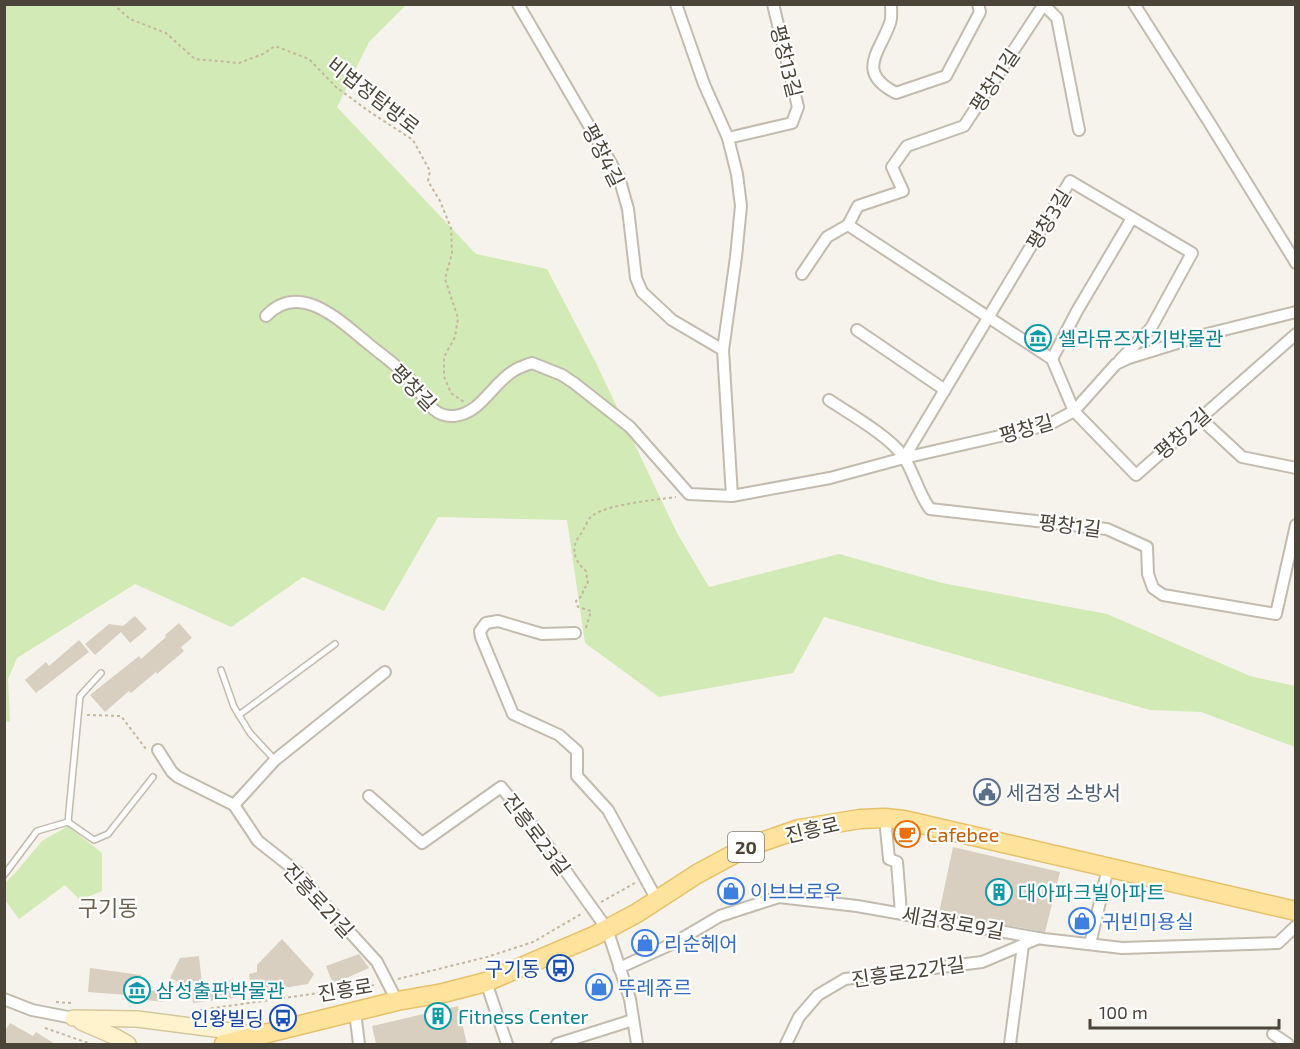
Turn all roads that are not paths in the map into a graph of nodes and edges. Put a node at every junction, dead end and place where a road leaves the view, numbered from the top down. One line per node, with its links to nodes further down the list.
1 (518, 4): 19 (street, 평창4길)
2 (676, 4): 9 (street)
3 (773, 4): 9 (street, 평창13길)
4 (891, 4): 5 (street)
5 (978, 4)
6 (1134, 4): 12 (street)
7 (1044, 5): 8 (street, 평창11길); 11 (street, 평창11길)
8 (1079, 130)
9 (728, 138): 19 (street)
10 (1132, 218): 16 (street, 평창3길); 20 (street); 21 (street, 평창3길)
11 (848, 225): 13 (street, 평창11길); 16 (street)
12 (1296, 263)
13 (802, 274)
14 (1296, 312): 21 (street, 평창길 / 평창길)
15 (266, 316): 28 (street, 평창길 / 평창길)
16 (988, 318): 20 (street); 22 (street, 평창3길)
17 (857, 330): 22 (street)
18 (1296, 334): 25 (street, 평창2길)
19 (723, 350): 28 (street)
20 (1052, 359): 24 (street)
21 (1116, 364): 24 (street, 평창길 / 평창길)
22 (945, 390): 26 (street, 평창3길)
23 (829, 400): 26 (street)
24 (1074, 411): 25 (street, 평창2길); 26 (street, 평창길 / 평창길)
25 (1200, 418): 27 (street)
26 (904, 458): 28 (street, 평창길 / 평창길); 29 (street, 평창1길)
27 (1296, 468)
28 (732, 496)
29 (1296, 525)
30 (575, 633): 45 (street)
31 (335, 644): 35 (lane)
32 (221, 670): 35 (lane)
33 (385, 672): 37 (street)
34 (102, 673): 42 (lane)
35 (239, 715): 37 (lane)
36 (153, 750): 40 (street, 진흥로21길)
37 (276, 760): 40 (street)
38 (153, 777): 42 (lane)
39 (369, 796): 49 (street, 진흥로23길)
40 (234, 805): 56 (street, 진흥로21길)
41 (885, 818): 43 (main road, 진흥로 / 20); 45 (main road, 진흥로 / 20); 47 (street)
42 (69, 822): 44 (lane)
43 (1108, 868): 46 (main road, 진흥로 / 20); 51 (street)
44 (4, 875)
45 (657, 900): 49 (main road, 진흥로 / 20)
46 (1296, 911)
47 (901, 913): 50 (street, 세검정로9길); 53 (street, 세검정로9길)
48 (1296, 926): 51 (street, 세검정로9길)
49 (607, 929): 53 (street, 진흥로23길); 54 (main road, 진흥로 / 20)
50 (1039, 938): 51 (street, 세검정로9길); 52 (street, 진흥로22가길)
51 (1090, 944)
52 (1023, 945): 70 (street, 진흥로22가길); 71 (street)
53 (619, 968): 60 (street, 진흥로23길)
54 (486, 982): 56 (main road, 진흥로 / 20); 67 (street)
55 (4, 999): 58 (street)
56 (397, 1001): 57 (main road, 진흥로 / 20)
57 (356, 1011): 62 (main road, 진흥로 / 20); 66 (street, 진흥로)
58 (73, 1018): 59 (main road); 63 (main road)
59 (137, 1019): 62 (main road); 64 (main road)
60 (633, 1020): 68 (street); 69 (street, 진흥로23길)
61 (1273, 1034): 72 (street)
62 (261, 1040): 65 (main road, 진흥로 / 20)
63 (128, 1044)
64 (135, 1044)
65 (224, 1044)
66 (359, 1044)
67 (507, 1044)
68 (557, 1044)
69 (637, 1044)
70 (786, 1044)
71 (1010, 1044)
72 (1288, 1044)

